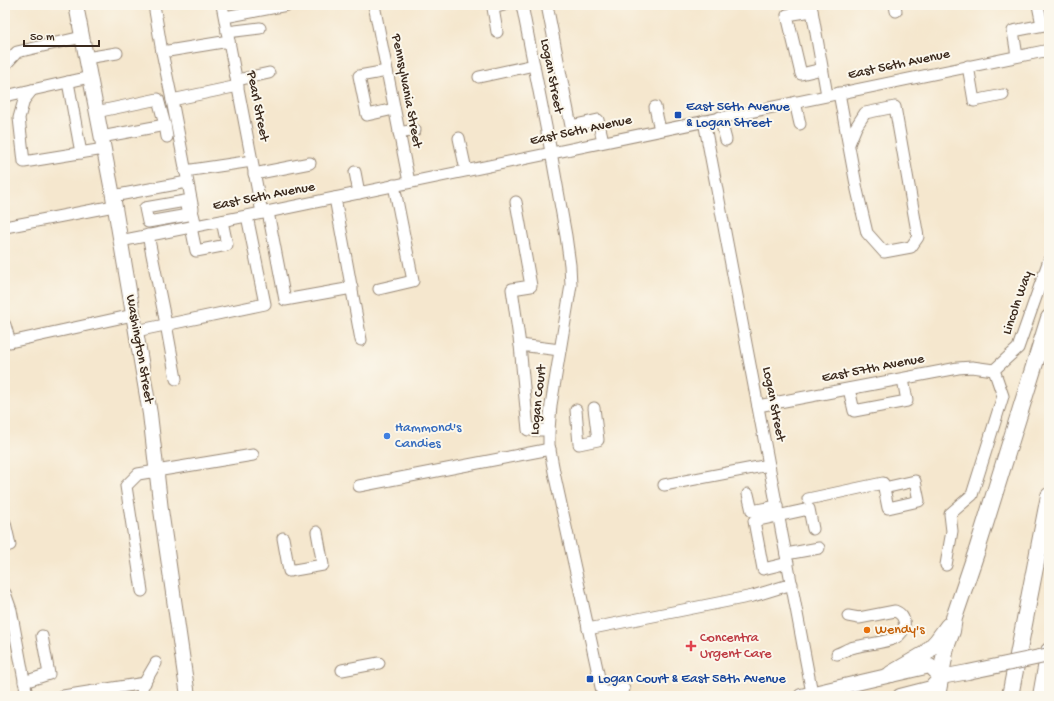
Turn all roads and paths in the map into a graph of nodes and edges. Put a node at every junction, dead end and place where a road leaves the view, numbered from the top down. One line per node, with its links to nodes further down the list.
1 (76, 5): 17 (main road, Washington Street)
2 (154, 5): 19 (street)
3 (251, 5): 12 (street)
4 (287, 5): 12 (street)
5 (374, 5): 27 (street, Pennsylvania Street)
6 (504, 5): 10 (street)
7 (522, 5): 24 (street, Logan Street)
8 (548, 5): 53 (street)
9 (1038, 5): 13 (street)
10 (492, 6): 15 (street)
11 (811, 8): 26 (street); 26 (street)
12 (224, 11): 16 (street, Pearl Street)
13 (1046, 24): 21 (street)
14 (260, 28): 16 (street)
15 (497, 32)
16 (228, 36): 19 (street); 32 (street, Pearl Street)
17 (82, 37): 22 (main road, Washington Street); 23 (street)
18 (1049, 50): 21 (street, East 56th Avenue)
19 (162, 52): 38 (street)
20 (117, 53): 22 (street)
21 (1017, 56): 25 (street, East 56th Avenue)
22 (86, 58): 29 (main road, Washington Street)
23 (5, 65)
24 (534, 65): 30 (street); 56 (street, Logan Street)
25 (968, 66): 34 (street, East 56th Avenue); 36 (street)
26 (822, 69): 35 (street)
27 (387, 71): 41 (street, Pennsylvania Street); 41 (street)
28 (269, 73): 32 (street)
29 (90, 77): 31 (street); 42 (main road, Washington Street)
30 (479, 77)
31 (68, 82): 33 (street); 57 (street)
32 (237, 83): 38 (street); 58 (street, Pearl Street)
33 (32, 90): 37 (street); 57 (street)
34 (839, 93): 35 (street, East 56th Avenue); 55 (street)
35 (828, 95): 39 (street, East 56th Avenue)
36 (1003, 95)
37 (5, 96)
38 (172, 100): 63 (street)
39 (795, 102): 43 (street, East 56th Avenue); 45 (street)
40 (655, 107): 48 (street)
41 (394, 109): 49 (street, Pennsylvania Street)
42 (96, 112): 46 (street); 54 (main road, Washington Street)
43 (720, 117): 44 (street, East 56th Avenue); 52 (street)
44 (704, 120): 48 (street, East 56th Avenue); 93 (street, Logan Street)
45 (800, 124)
46 (165, 125): 50 (street); 54 (street)
47 (415, 130): 49 (street)
48 (660, 130): 53 (street, East 56th Avenue)
49 (399, 133): 64 (street, Pennsylvania Street)
50 (167, 137)
51 (460, 138): 60 (street)
52 (726, 140)
53 (603, 142): 56 (street, East 56th Avenue)
54 (102, 143): 57 (street); 68 (main road, Washington Street)
55 (849, 144): 55 (street)
56 (551, 152): 60 (street, East 56th Avenue); 88 (street, Logan Court)
57 (81, 153)
58 (252, 161): 62 (street, Pearl Street); 63 (street)
59 (310, 163): 62 (street)
60 (466, 170): 64 (street, East 56th Avenue)
61 (355, 172): 66 (street)
62 (254, 174): 70 (street, Pearl Street)
63 (186, 176): 68 (street); 73 (street)
64 (409, 182): 65 (street, East 56th Avenue)
65 (394, 185): 66 (street, East 56th Avenue); 79 (street)
66 (359, 193): 67 (street, East 56th Avenue)
67 (335, 198): 70 (street, East 56th Avenue); 78 (street)
68 (114, 201): 74 (street); 76 (main road, Washington Street)
69 (516, 202): 87 (street)
70 (265, 212): 71 (street, East 56th Avenue); 78 (street, Pearl Street)
71 (247, 216): 72 (street, East 56th Avenue); 82 (street)
72 (222, 221): 73 (street, East 56th Avenue); 73 (street)
73 (194, 226): 75 (street, East 56th Avenue)
74 (5, 227)
75 (148, 235): 76 (street, East 56th Avenue); 82 (street)
76 (120, 241): 80 (main road, Washington Street)
77 (1049, 260): 89 (street, Lincoln Way)
78 (352, 288): 85 (street)
79 (379, 289)
80 (133, 315): 84 (main road, Washington Street); 86 (street)
81 (1049, 318): 120 (highway)
82 (166, 324): 84 (street); 90 (street)
83 (5, 325): 86 (street)
84 (136, 331): 100 (main road, Washington Street)
85 (362, 340)
86 (7, 343)
87 (520, 345): 88 (street); 96 (street)
88 (560, 350): 96 (street, Logan Court)
89 (994, 370): 91 (street, East 57th Avenue); 115 (street)
90 (176, 379)
91 (903, 379): 92 (street, East 57th Avenue); 92 (street)
92 (849, 389): 93 (street, East 57th Avenue)
93 (758, 406): 99 (street, Logan Street)
94 (594, 408): 95 (street)
95 (576, 410)
96 (549, 430): 97 (street, Logan Court)
97 (550, 449): 102 (street); 121 (street, Logan Court)
98 (254, 456): 100 (street)
99 (769, 465): 101 (street); 107 (street, Logan Street)
100 (157, 470): 117 (street); 139 (main road, Washington Street)
101 (664, 484)
102 (359, 486)
103 (884, 488): 106 (street)
104 (748, 494): 107 (street)
105 (1049, 496): 142 (highway)
106 (808, 499): 107 (street); 109 (street)
107 (778, 511): 114 (street, Logan Street); 114 (street)
108 (5, 523): 112 (street)
109 (813, 528)
110 (316, 532): 111 (street)
111 (283, 538)
112 (5, 546)
113 (819, 548): 114 (street)
114 (787, 558): 116 (street, Logan Street)
115 (946, 565)
116 (792, 584): 121 (street); 134 (street, Logan Street)
117 (142, 591)
118 (5, 593): 131 (street)
119 (848, 616): 124 (street)
120 (954, 618): 129 (highway); 130 (highway)
121 (588, 629): 135 (street, Logan Court)
122 (42, 636): 131 (street)
123 (1049, 650): 143 (highway)
124 (837, 654)
125 (1049, 655): 130 (main road, bridge)
126 (379, 663): 128 (street)
127 (156, 664): 132 (street)
128 (342, 670)
129 (891, 674): 130 (main road); 134 (main road)
130 (941, 677): 140 (main road); 141 (highway)
131 (24, 682): 136 (street)
132 (145, 683): 137 (street); 138 (street)
133 (624, 689): 135 (street)
134 (818, 693)
135 (603, 695)
136 (27, 696)
137 (63, 696)
138 (143, 696)
139 (188, 696)
140 (900, 696)
141 (937, 696)
142 (1010, 696)
143 (1041, 696)

